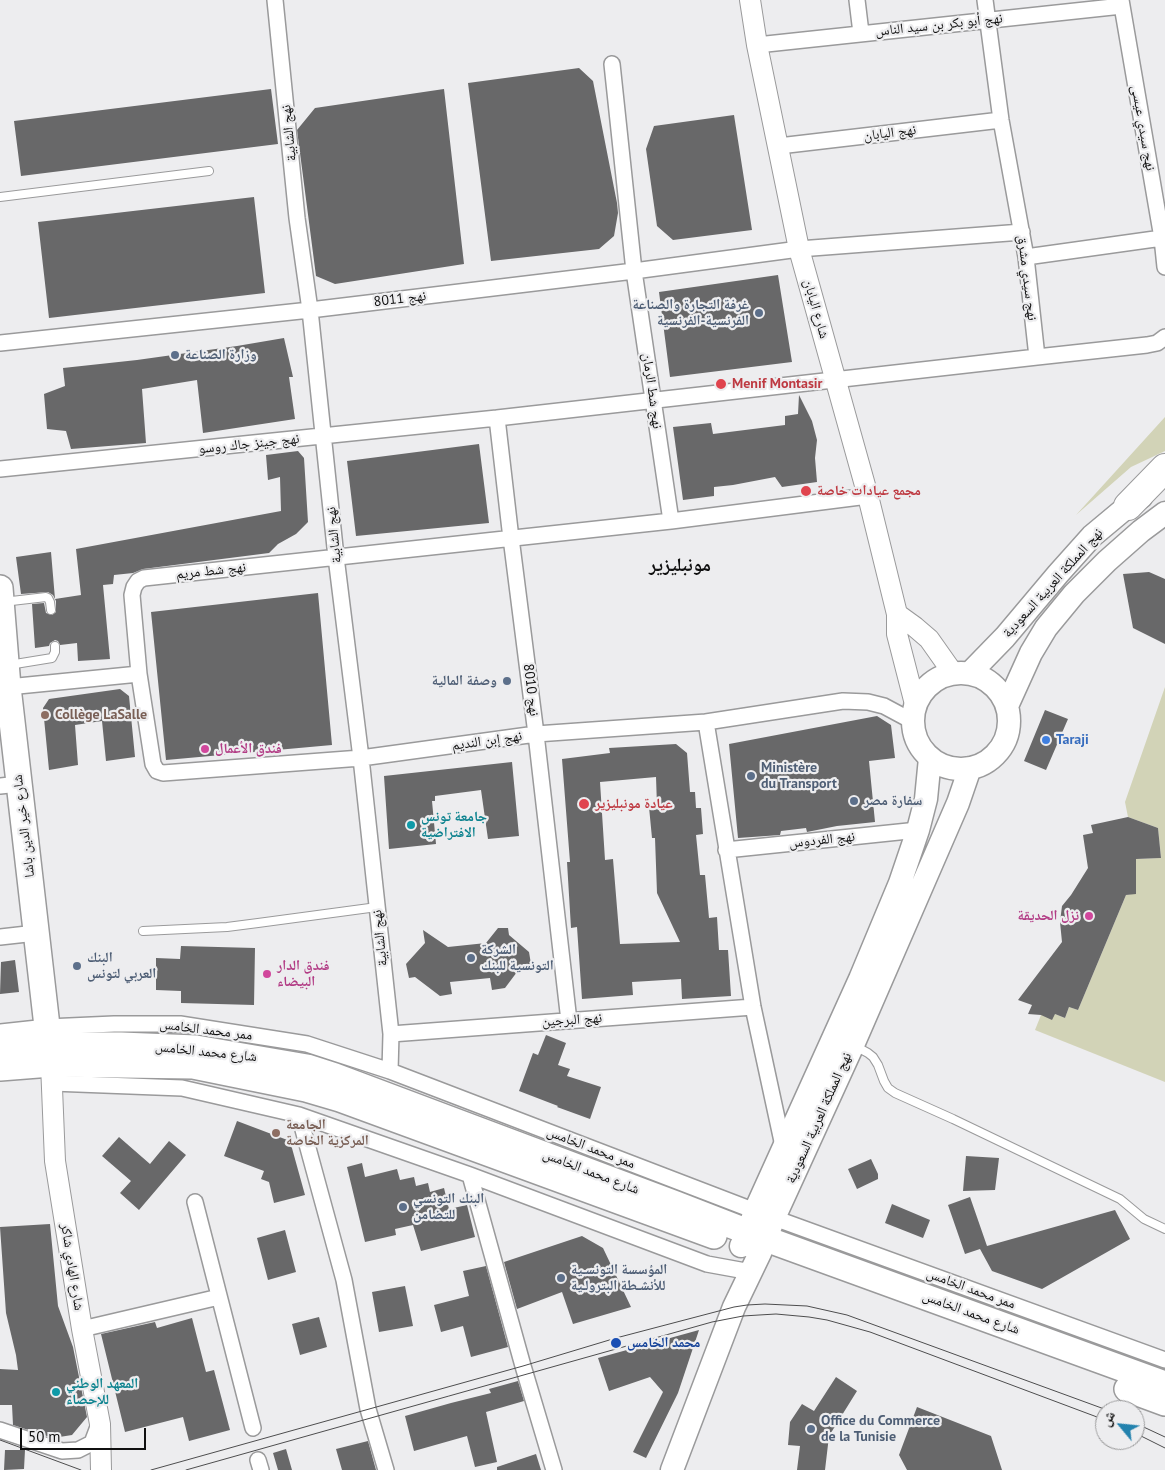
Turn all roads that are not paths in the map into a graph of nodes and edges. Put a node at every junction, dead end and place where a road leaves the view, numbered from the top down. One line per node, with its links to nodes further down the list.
1 (276, 0): 20 (street, نهج الشابية)
2 (750, 0): 8 (street, شارع اليابان)
3 (857, 0): 7 (street)
4 (985, 0): 6 (street, نهج سيدي مشرق)
5 (1121, 3): 6 (street, نهج أبو بكر بن سيد الناس); 15 (street, نهج سيدي عيسى)
6 (988, 21): 7 (street, نهج أبو بكر بن سيد الناس); 10 (street, نهج سيدي مشرق)
7 (862, 33): 8 (street, نهج أبو بكر بن سيد الناس)
8 (756, 45): 11 (street, شارع اليابان)
9 (612, 64): 19 (street, نهج شط الرمان)
10 (1001, 120): 11 (street, نهج اليابان); 14 (street, نهج سيدي مشرق)
11 (779, 146): 16 (street, شارع اليابان)
12 (209, 171): 13 (lane)
13 (0, 197)
14 (1022, 232): 16 (street); 17 (street, نهج سيدي مشرق)
15 (1162, 238): 17 (street); 18 (street, نهج سيدي عيسى)
16 (799, 249): 19 (street, نهج 8011); 24 (street, شارع اليابان)
17 (1026, 257): 23 (street, نهج سيدي مشرق)
18 (1165, 267)
19 (634, 271): 20 (street, نهج 8011); 25 (street, نهج شط الرمان)
20 (310, 310): 22 (street, نهج 8011); 27 (street, نهج الشابية)
21 (1165, 337): 23 (street)
22 (0, 343)
23 (1037, 357): 24 (street)
24 (836, 379): 25 (street, نهج جينز جاك روسو); 31 (street, شارع اليابان)
25 (653, 401): 26 (street, نهج جينز جاك روسو); 34 (street, نهج شط الرمان)
26 (497, 418): 27 (street, نهج جينز جاك روسو); 35 (street, نهج 8010)
27 (324, 436): 29 (street, نهج جينز جاك روسو); 36 (street, نهج الشابية)
28 (1165, 468): 32 (highway)
29 (0, 469)
30 (1165, 482): 32 (main road, نهج المملكة العربية السعودية)
31 (868, 496): 34 (street); 39 (street, شارع اليابان)
32 (1128, 506): 42 (main road, نهج المملكة العربية السعودية)
33 (1165, 513): 44 (main road, نهج المملكة العربية السعودية)
34 (671, 521): 35 (street, نهج شط مريم)
35 (511, 539): 36 (street, نهج شط مريم); 47 (street, نهج 8010)
36 (336, 557): 43 (street, نهج شط مريم); 48 (street, نهج الشابية)
37 (1, 595): 38 (lane); 41 (main road, شارع خير الدين باشا)
38 (51, 610)
39 (897, 614): 42 (street); 45 (street, شارع اليابان)
40 (55, 646): 41 (lane)
41 (5, 666): 43 (street); 51 (main road, شارع خير الدين باشا)
42 (962, 673): 44 (main road); 45 (main road, نهج المملكة العربية السعودية)
43 (140, 674): 48 (street, نهج إبن النديم)
44 (1007, 706): 50 (main road, نهج المملكة العربية السعودية)
45 (914, 713): 46 (street, نهج إبن النديم); 49 (main road)
46 (706, 722): 47 (street, نهج إبن النديم); 53 (street)
47 (536, 734): 48 (street, نهج إبن النديم); 59 (street, نهج 8010)
48 (361, 758): 54 (street, نهج الشابية)
49 (930, 758): 50 (main road); 52 (main road, نهج المملكة العربية السعودية)
50 (970, 768): 62 (main road, نهج المملكة العربية السعودية)
51 (10, 785): 56 (main road, شارع خير الدين باشا)
52 (918, 830): 53 (street, نهج الفردوس); 68 (main road, نهج المملكة العربية السعودية)
53 (726, 850): 58 (street)
54 (377, 907): 55 (lane); 61 (street, نهج الشابية)
55 (143, 931)
56 (36, 934): 57 (street); 64 (main road, شارع خير الدين باشا)
57 (0, 937)
58 (753, 1007): 59 (street, نهج البرجين); 68 (street)
59 (569, 1021): 61 (street, نهج البرجين)
60 (0, 1032): 64 (street, ممر محمد الخامس)
61 (391, 1034): 66 (street, نهج الشابية)
62 (853, 1045): 71 (lane); 72 (main road, نهج المملكة العربية السعودية)
63 (0, 1051): 64 (main road, شارع محمد الخامس)
64 (50, 1055): 65 (main road, شارع محمد الخامس); 66 (street, ممر محمد الخامس); 67 (street, شارع محمد الخامس); 72 (main road, شارع محمد الخامس); 74 (street, شارع الهادي شاكر)
65 (0, 1068)
66 (390, 1071): 72 (street, ممر محمد الخامس)
67 (299, 1115): 69 (street, شارع محمد الخامس); 82 (street)
68 (784, 1146): 72 (main road, نهج المملكة العربية السعودية)
69 (470, 1175): 72 (street, شارع محمد الخامس); 83 (street)
70 (195, 1202): 73 (street)
71 (1165, 1229)
72 (756, 1239): 75 (street, ممر محمد الخامس); 76 (main road, شارع محمد الخامس); 77 (main road, شارع محمد الخامس); 84 (main road, نهج المملكة العربية السعودية)
73 (219, 1297): 74 (street); 79 (street)
74 (82, 1329): 78 (street, شارع الهادي شاكر)
75 (1165, 1360)
76 (1165, 1384)
77 (1165, 1403)
78 (100, 1424): 80 (street); 81 (street, شارع الهادي شاكر)
79 (253, 1428)
80 (0, 1430)
81 (101, 1470)
82 (386, 1470)
83 (554, 1470)
84 (672, 1470)

